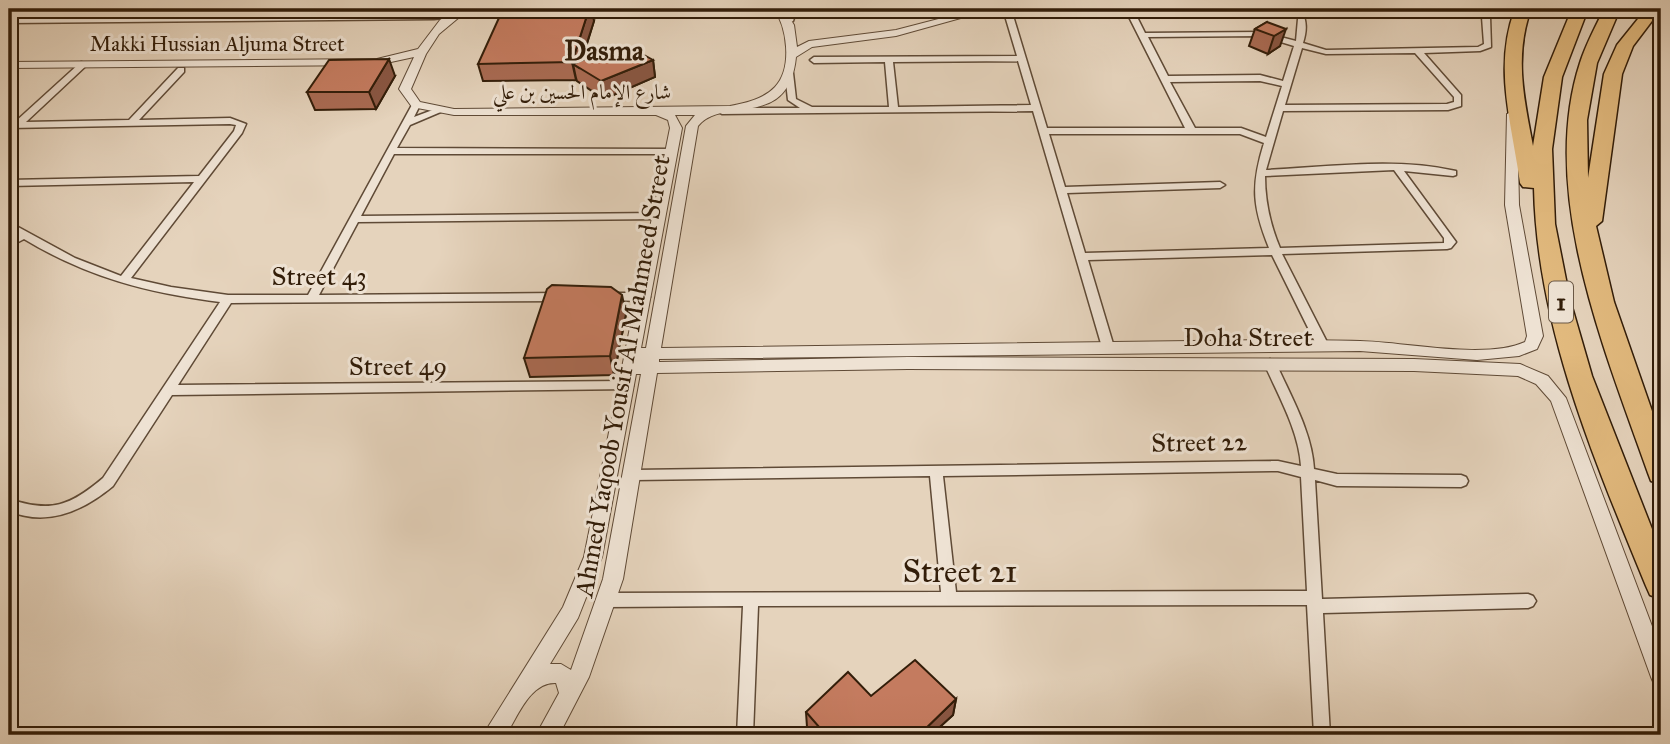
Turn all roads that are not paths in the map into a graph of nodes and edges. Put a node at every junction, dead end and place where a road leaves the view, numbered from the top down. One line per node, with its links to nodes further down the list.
1 (201, 9): 16 (street)
2 (464, 9): 17 (street)
3 (779, 9): 18 (street)
4 (793, 9): 18 (street)
5 (971, 9): 18 (street)
6 (988, 9): 24 (street)
7 (1007, 9): 25 (street)
8 (1129, 9): 20 (street)
9 (1297, 9): 21 (street)
10 (1476, 9): 22 (street)
11 (1580, 9): 63 (highway, 1)
12 (1612, 9): 65 (highway, 1)
13 (1654, 10): 32 (highway)
14 (1517, 13): 35 (highway)
15 (9, 20): 16 (street)
16 (191, 20): 17 (street)
17 (438, 20): 23 (street)
18 (791, 26): 24 (street)
19 (1658, 31): 32 (highway)
20 (1142, 34): 21 (street); 34 (street)
21 (1298, 46): 22 (street); 36 (street)
22 (1417, 50): 39 (street)
23 (424, 51): 28 (street, Makki Hussian Aljuma Street); 33 (street)
24 (789, 57): 31 (street)
25 (1022, 58): 26 (street); 38 (street)
26 (889, 59): 27 (street); 40 (street)
27 (814, 60)
28 (80, 67): 29 (street, Makki Hussian Aljuma Street); 30 (street, Makki Hussian Aljuma Street); 46 (street)
29 (9, 68)
30 (181, 69): 33 (street, Makki Hussian Aljuma Street); 45 (street)
31 (789, 73): 43 (street, شارع الإمام الحسين بن علي); 44 (street)
32 (1613, 74): 65 (highway)
33 (410, 75): 37 (street)
34 (1165, 79): 36 (street); 48 (street)
35 (1514, 83): 63 (highway); 78 (street, Doha Street)
36 (1287, 85): 39 (street)
37 (416, 105): 41 (street, شارع الإمام الحسين بن علي); 47 (street)
38 (1037, 108): 40 (street); 49 (street)
39 (1280, 108): 50 (street)
40 (894, 110): 44 (street)
41 (439, 111): 42 (street, شارع الإمام الحسين بن علي); 47 (street)
42 (657, 111): 43 (street, شارع الإمام الحسين بن علي); 52 (street, Ahmed Yaqoob Yousif Al Mahmeed Street)
43 (718, 111): 44 (street); 80 (street, Ahmed Yaqoob Yousif Al Mahmeed Street)
44 (829, 111)
45 (132, 122): 46 (street); 56 (street)
46 (14, 124)
47 (407, 124): 51 (street)
48 (1191, 130): 49 (street); 50 (street)
49 (1044, 131): 59 (street)
50 (1269, 141): 54 (street)
51 (392, 151): 52 (street); 61 (street)
52 (673, 151): 60 (street, Ahmed Yaqoob Yousif Al Mahmeed Street)
53 (1398, 169): 54 (street); 55 (street); 67 (street)
54 (1260, 173): 67 (street)
55 (1453, 173)
56 (202, 178): 57 (street); 69 (street)
57 (9, 183)
58 (1220, 185): 59 (street)
59 (1061, 190): 68 (street)
60 (659, 216): 61 (street); 71 (street, Ahmed Yaqoob Yousif Al Mahmeed Street)
61 (355, 219): 74 (street)
62 (9, 225): 64 (street, Street 43)
63 (1546, 233): 91 (highway, 1)
64 (23, 234): 66 (street); 69 (street, Street 43)
65 (1588, 239): 87 (highway, 1)
66 (9, 244)
67 (1277, 251): 68 (street); 76 (street)
68 (1081, 257): 77 (street)
69 (124, 280): 73 (street, Street 43)
70 (588, 297): 71 (street)
71 (644, 297): 79 (street, Ahmed Yaqoob Yousif Al Mahmeed Street)
72 (574, 298): 74 (street, Street 43)
73 (228, 299): 74 (street, Street 43); 84 (street)
74 (311, 299)
75 (1221, 346): 76 (street, Doha Street); 77 (street, Doha Street); 81 (street)
76 (1323, 346): 78 (street, Doha Street)
77 (1108, 347): 80 (street, Doha Street)
78 (1413, 357): 82 (street, Doha Street); 97 (street, Doha Street)
79 (632, 361): 80 (street, Doha Street); 83 (street, Ahmed Yaqoob Yousif Al Mahmeed Street)
80 (653, 361): 81 (street, Doha Street); 88 (street, Ahmed Yaqoob Yousif Al Mahmeed Street)
81 (1227, 362): 82 (street, Doha Street)
82 (1270, 363): 86 (street)
83 (627, 386): 84 (street, Street 49); 98 (street, Ahmed Yaqoob Yousif Al Mahmeed Street)
84 (170, 390): 90 (street)
85 (936, 471): 86 (street, Street 22); 88 (street, Street 22); 93 (street)
86 (1308, 473): 89 (street, Street 22); 96 (street)
87 (1661, 473)
88 (634, 475): 94 (street, Ahmed Yaqoob Yousif Al Mahmeed Street)
89 (1461, 481)
90 (9, 505)
91 (1661, 586)
92 (751, 599): 93 (street, Street 21); 94 (street, Street 21); 102 (street)
93 (949, 599): 96 (street, Street 21)
94 (607, 600): 99 (street, Ahmed Yaqoob Yousif Al Mahmeed Street)
95 (1528, 601): 96 (street, Street 21)
96 (1314, 602): 103 (street)
97 (1661, 677)
98 (530, 683): 99 (street); 100 (street, Ahmed Yaqoob Yousif Al Mahmeed Street)
99 (569, 697): 101 (street, Ahmed Yaqoob Yousif Al Mahmeed Street)
100 (494, 735)
101 (547, 735)
102 (745, 735)
103 (1322, 735)

